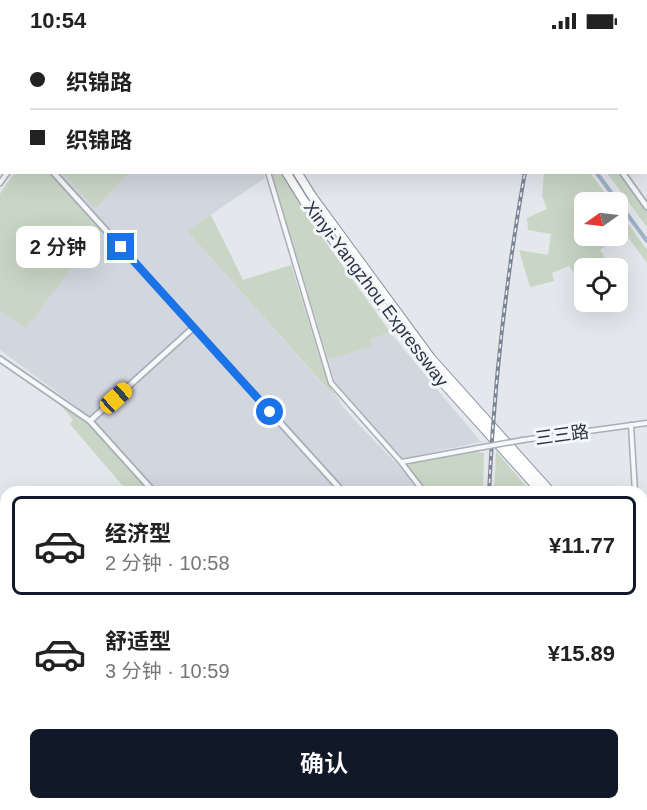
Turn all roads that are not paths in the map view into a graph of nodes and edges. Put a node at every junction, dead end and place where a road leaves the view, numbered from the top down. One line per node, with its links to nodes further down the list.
1 (55, 174): 7 (street)
2 (269, 174): 12 (street)
3 (287, 174): 16 (highway, Xinyi-Yangzhou Expressway)
4 (298, 174): 17 (highway, Xinyi-Yangzhou Expressway)
5 (623, 174): 6 (street)
6 (647, 207)
7 (193, 328): 9 (street); 14 (street)
8 (0, 358): 9 (street)
9 (90, 421): 13 (street)
10 (647, 423): 11 (street, 三三路)
11 (631, 425): 12 (street, 三三路, bridge); 18 (street)
12 (401, 462): 15 (street)
13 (148, 486)
14 (338, 486)
15 (419, 486)
16 (536, 486)
17 (546, 486)
18 (635, 486)

